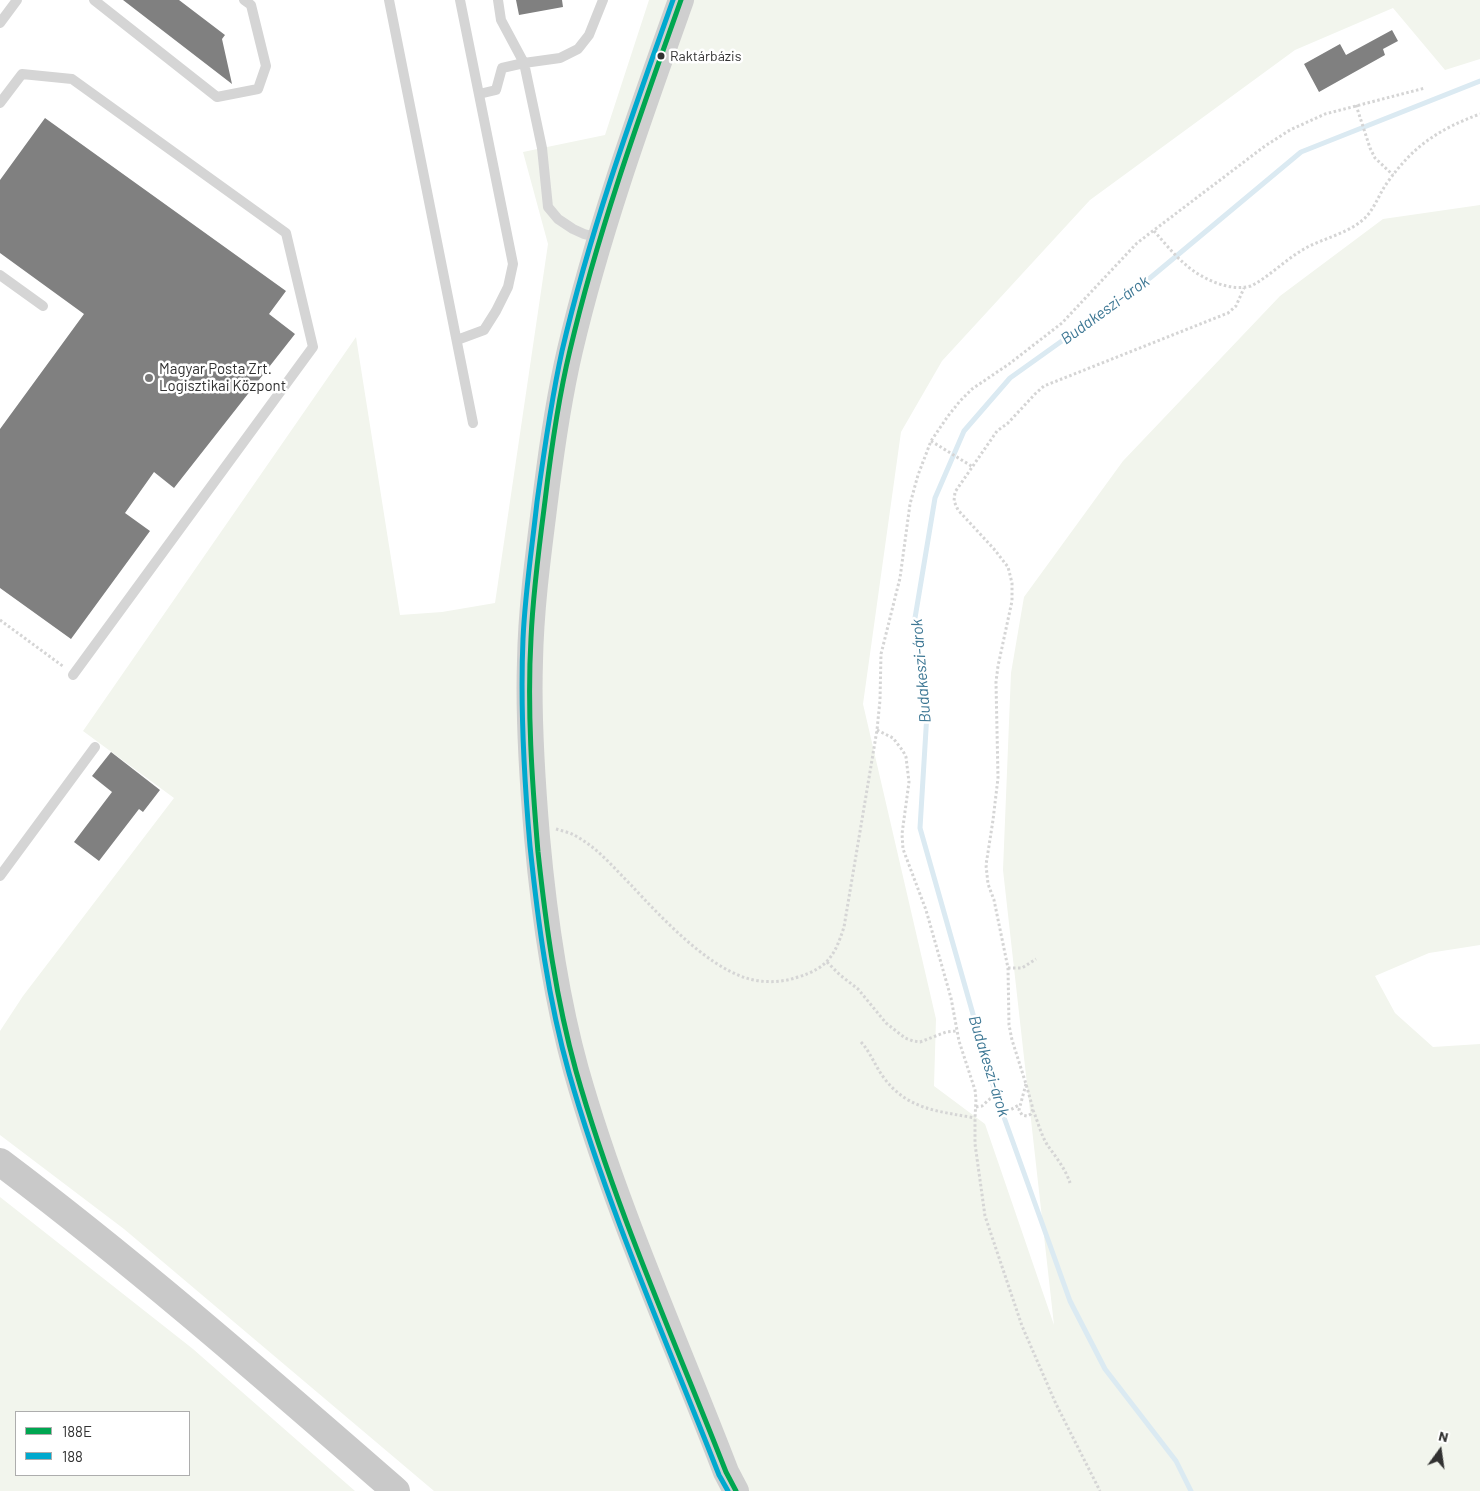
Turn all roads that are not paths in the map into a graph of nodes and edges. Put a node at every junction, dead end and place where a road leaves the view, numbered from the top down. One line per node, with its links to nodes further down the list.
1 (17, 0): 9 (lane)
2 (94, 0): 3 (lane)
3 (244, 0)
4 (389, 0): 16 (lane)
5 (460, 0): 11 (lane)
6 (498, 0): 10 (lane)
7 (603, 0): 10 (lane)
8 (681, 0): 13 (main road)
9 (0, 23)
10 (524, 63): 11 (lane); 13 (lane)
11 (478, 94): 16 (lane)
12 (0, 103): 18 (lane)
13 (600, 239): 22 (main road)
14 (0, 275): 15 (lane)
15 (43, 306)
16 (457, 340): 17 (lane)
17 (473, 423)
18 (73, 675)
19 (95, 747): 20 (lane)
20 (0, 876)
21 (0, 1162): 23 (main road)
22 (730, 1485)
23 (396, 1491)

